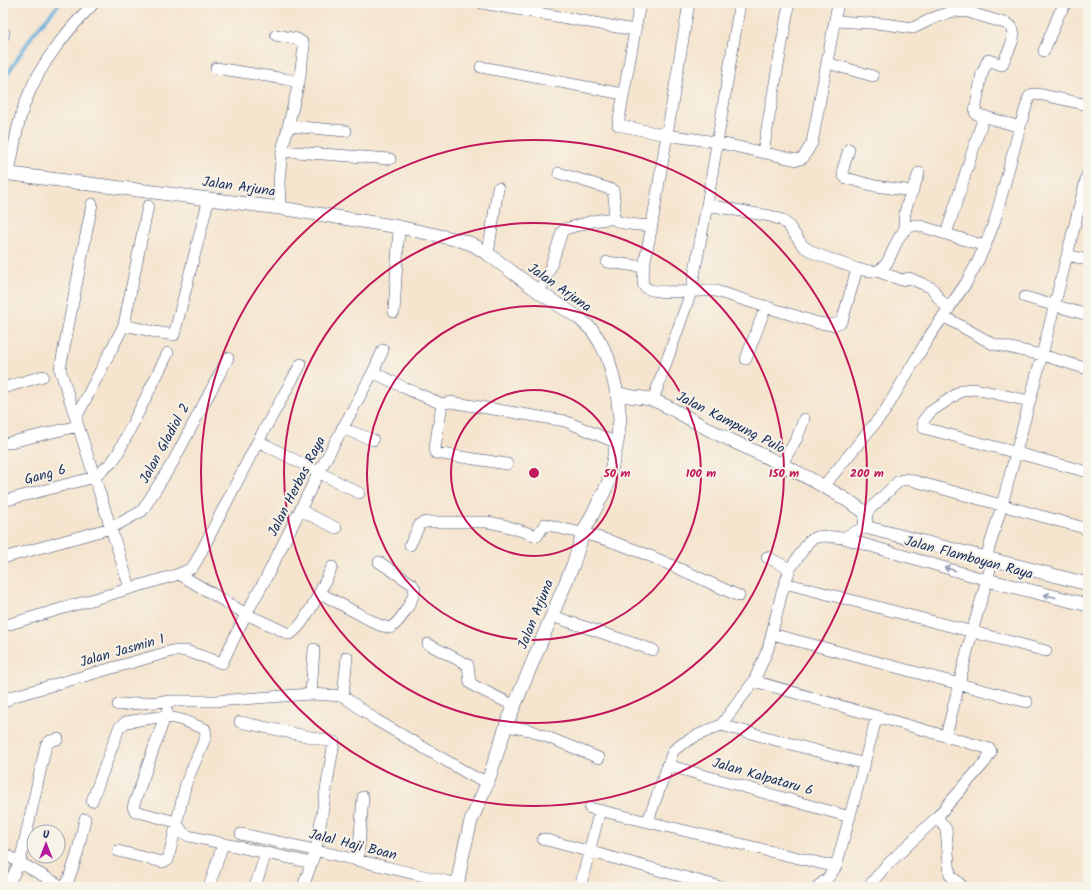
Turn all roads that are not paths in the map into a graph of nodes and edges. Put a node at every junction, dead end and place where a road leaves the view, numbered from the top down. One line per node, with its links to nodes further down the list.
1 (94, 3): 31 (street)
2 (482, 3): 10 (street)
3 (640, 3): 10 (street)
4 (689, 3): 24 (street)
5 (740, 3): 25 (street)
6 (788, 3): 28 (street)
7 (838, 3): 9 (street)
8 (1066, 3): 12 (street)
9 (836, 22): 13 (street); 20 (street)
10 (634, 30): 18 (street)
11 (276, 35): 17 (street)
12 (1044, 51)
13 (828, 64): 16 (street); 28 (street)
14 (481, 67): 18 (street)
15 (216, 68): 17 (street)
16 (873, 76)
17 (298, 82): 21 (street)
18 (623, 94): 24 (street)
19 (1088, 105): 22 (street)
20 (984, 116): 22 (street); 46 (street)
21 (288, 126): 23 (street); 27 (street)
22 (1020, 127): 47 (street)
23 (346, 131)
24 (666, 135): 25 (street); 43 (street)
25 (716, 142): 28 (street); 38 (street)
26 (849, 149): 35 (street)
27 (282, 151): 29 (street); 41 (street)
28 (763, 152)
29 (390, 159)
30 (1088, 172): 39 (street)
31 (6, 173): 36 (street, Jalan Arjuna)
32 (559, 173): 42 (street)
33 (920, 174): 35 (street)
34 (498, 188): 48 (street)
35 (913, 191): 45 (street)
36 (209, 198): 41 (street, Jalan Arjuna); 63 (street)
37 (92, 204): 79 (street)
38 (706, 205): 53 (street); 56 (street)
39 (1084, 205): 49 (street)
40 (148, 206): 63 (street)
41 (280, 208): 44 (street, Jalan Arjuna)
42 (613, 218): 43 (street); 55 (street)
43 (652, 226): 52 (street)
44 (399, 227): 48 (street, Jalan Arjuna); 60 (street)
45 (905, 230): 46 (street); 54 (street)
46 (946, 234): 47 (street)
47 (985, 246): 61 (street)
48 (488, 254): 55 (street, Jalan Arjuna)
49 (1067, 254): 50 (street); 59 (street)
50 (1088, 260)
51 (607, 262): 52 (street)
52 (644, 267): 56 (street)
53 (857, 270): 54 (street); 58 (street)
54 (877, 271): 61 (street)
55 (539, 292): 74 (street, Jalan Arjuna)
56 (691, 292): 58 (street); 75 (street)
57 (1025, 296): 59 (street)
58 (766, 306): 68 (street)
59 (1054, 306): 62 (street); 66 (street)
60 (394, 312)
61 (946, 312): 66 (street); 91 (street)
62 (1088, 315)
63 (124, 326): 79 (street)
64 (383, 350): 71 (street, Jalan Herbas Raya)
65 (168, 352): 90 (street)
66 (1042, 356): 70 (street); 76 (street)
67 (228, 358): 98 (street, Jalan Gladiol 2)
68 (746, 359)
69 (301, 364): 82 (street)
70 (1088, 369)
71 (373, 372): 77 (street); 80 (street, Jalan Herbas Raya)
72 (43, 376): 73 (street)
73 (3, 388)
74 (622, 397): 75 (street, Jalan Kampung Pulo); 83 (street, Jalan Arjuna)
75 (652, 400): 87 (street, Jalan Kampung Pulo)
76 (1029, 401): 85 (street); 85 (street)
77 (442, 404): 83 (street); 86 (street)
78 (804, 419): 87 (street)
79 (77, 422): 84 (street); 90 (street)
80 (342, 428): 81 (street); 88 (street, Jalan Herbas Raya)
81 (373, 440)
82 (258, 441): 88 (street); 110 (street)
83 (617, 443): 101 (street, Jalan Arjuna)
84 (3, 444)
85 (1016, 453): 89 (street); 94 (street)
86 (507, 464)
87 (781, 465): 91 (street, Jalan Kampung Pulo)
88 (319, 472): 92 (street); 95 (street, Jalan Herbas Raya)
89 (1088, 472)
90 (95, 476): 93 (street, Gang 6); 98 (street)
91 (823, 487): 96 (street, Jalan Kampung Pulo)
92 (359, 494)
93 (3, 501)
94 (1002, 505): 96 (street); 100 (street); 106 (street)
95 (300, 510): 99 (street); 118 (street, Jalan Herbas Raya)
96 (866, 513): 97 (street)
97 (866, 527): 102 (street); 106 (street, Jalan Flamboyan Raya)
98 (111, 528): 105 (street, Jalan Gladiol 2); 114 (street)
99 (336, 528)
100 (1088, 529)
101 (583, 532): 103 (street); 116 (street); 119 (street, Jalan Arjuna)
102 (843, 538): 109 (street, Jalan Flamboyan Raya); 111 (street, Jalan Flamboyan Raya, one-way to 102)
103 (410, 545)
104 (767, 557): 109 (street)
105 (3, 558)
106 (989, 558): 111 (street); 113 (street, Jalan Flamboyan Raya)
107 (379, 562): 115 (street)
108 (332, 567): 115 (street)
109 (790, 569): 112 (street)
110 (179, 574): 114 (street); 118 (street)
111 (987, 580): 117 (street, Jalan Flamboyan Raya, one-way to 111); 121 (street)
112 (785, 583): 121 (street); 122 (street)
113 (1088, 584)
114 (130, 588): 120 (street)
115 (320, 593): 118 (street)
116 (739, 596)
117 (1088, 605)
118 (246, 614): 133 (street, Jalan Jasmin 1)
119 (552, 616): 125 (street); 135 (street, Jalan Arjuna)
120 (3, 626)
121 (972, 632): 126 (street); 129 (street)
122 (772, 634): 128 (street); 129 (street)
123 (428, 644): 135 (street)
124 (314, 649): 130 (street)
125 (653, 650)
126 (1046, 651)
127 (347, 657): 131 (street)
128 (754, 681): 137 (street); 139 (street)
129 (959, 685): 132 (street); 141 (street)
130 (311, 694): 131 (street); 136 (street)
131 (343, 696): 146 (street)
132 (1027, 702)
133 (3, 703)
134 (118, 705): 136 (street)
135 (515, 706): 140 (street, Jalan Arjuna)
136 (167, 709): 148 (street); 153 (street); 153 (street)
137 (877, 716): 141 (street); 144 (street)
138 (240, 722): 157 (street)
139 (721, 725): 144 (street); 145 (street)
140 (506, 726): 143 (street); 146 (street, Jalan Arjuna)
141 (946, 736): 150 (street)
142 (58, 739): 163 (street)
143 (599, 758)
144 (865, 764): 149 (street)
145 (668, 765): 149 (street, Jalan Kalpataru 6); 152 (street)
146 (488, 781): 166 (street, Jalan Arjuna)
147 (363, 796): 162 (street)
148 (92, 801)
149 (850, 817): 165 (street)
150 (937, 817): 175 (street); 176 (street)
151 (85, 819): 168 (street)
152 (648, 821): 159 (street); 165 (street)
153 (176, 822): 156 (street); 158 (street)
154 (241, 834): 157 (street, Jalal Haji Boan)
155 (543, 839): 159 (street)
156 (223, 844): 161 (street); 169 (street)
157 (316, 850): 162 (street, Jalal Haji Boan); 164 (street)
158 (118, 851)
159 (589, 852): 172 (street); 173 (street)
160 (3, 853): 163 (street)
161 (266, 853): 164 (street); 170 (street)
162 (358, 861): 166 (street, Jalal Haji Boan)
163 (20, 862): 167 (street); 168 (street)
164 (312, 863): 171 (street)
165 (836, 866): 174 (street)
166 (457, 885)
167 (7, 887)
168 (64, 887)
169 (209, 887)
170 (255, 887)
171 (303, 887)
172 (580, 887)
173 (721, 887)
174 (817, 887)
175 (868, 887)
176 (963, 887)

